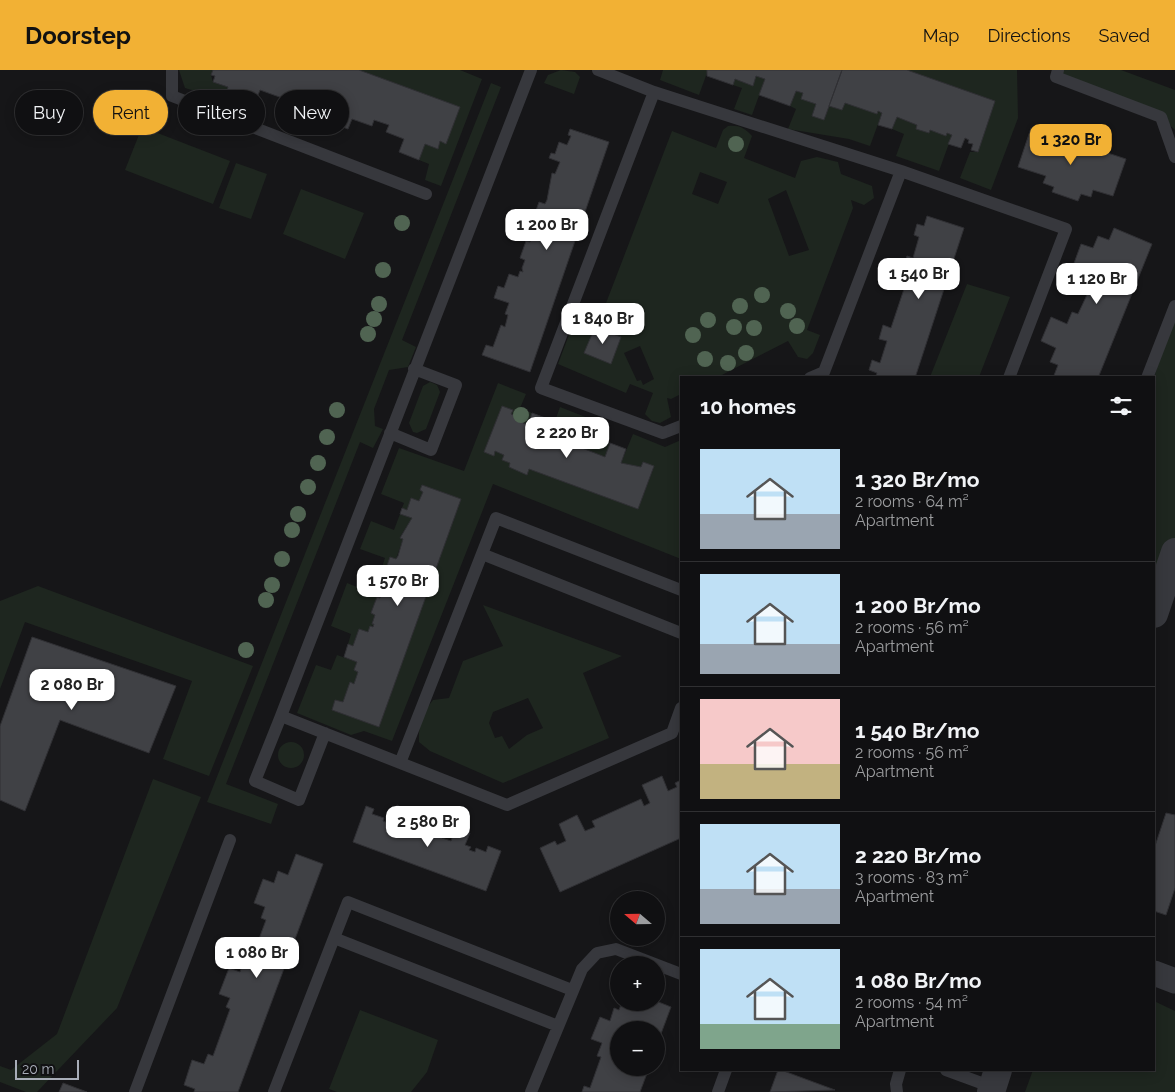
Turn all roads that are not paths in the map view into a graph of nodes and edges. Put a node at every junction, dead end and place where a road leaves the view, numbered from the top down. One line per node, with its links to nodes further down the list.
1 (172, 70): 8 (lane)
2 (598, 70): 5 (lane)
3 (1058, 70): 6 (lane)
4 (528, 71): 10 (lane)
5 (654, 92): 7 (lane); 14 (lane)
6 (1175, 157)
7 (901, 171): 11 (lane); 12 (lane)
8 (426, 194)
9 (1175, 306): 13 (lane)
10 (414, 369): 15 (lane); 15 (lane)
11 (815, 376)
12 (1010, 376)
13 (1148, 376)
14 (680, 426)
15 (390, 433): 22 (lane)
16 (1175, 552): 19 (street)
17 (482, 554): 18 (lane); 20 (lane); 24 (lane)
18 (680, 590)
19 (1155, 611)
20 (680, 633)
21 (680, 711): 24 (lane)
22 (281, 716): 23 (lane); 23 (lane)
23 (325, 733): 24 (lane)
24 (400, 763)
25 (230, 840): 36 (lane)
26 (334, 938): 30 (lane); 31 (lane); 37 (lane)
27 (1155, 973): 29 (street)
28 (680, 974): 30 (lane)
29 (1175, 980)
30 (572, 990): 31 (lane)
31 (558, 1026): 38 (lane)
32 (726, 1071): 39 (lane)
33 (900, 1071): 40 (lane)
34 (950, 1071): 35 (lane)
35 (994, 1083)
36 (136, 1092)
37 (274, 1092)
38 (531, 1092)
39 (718, 1092)
40 (897, 1092)

